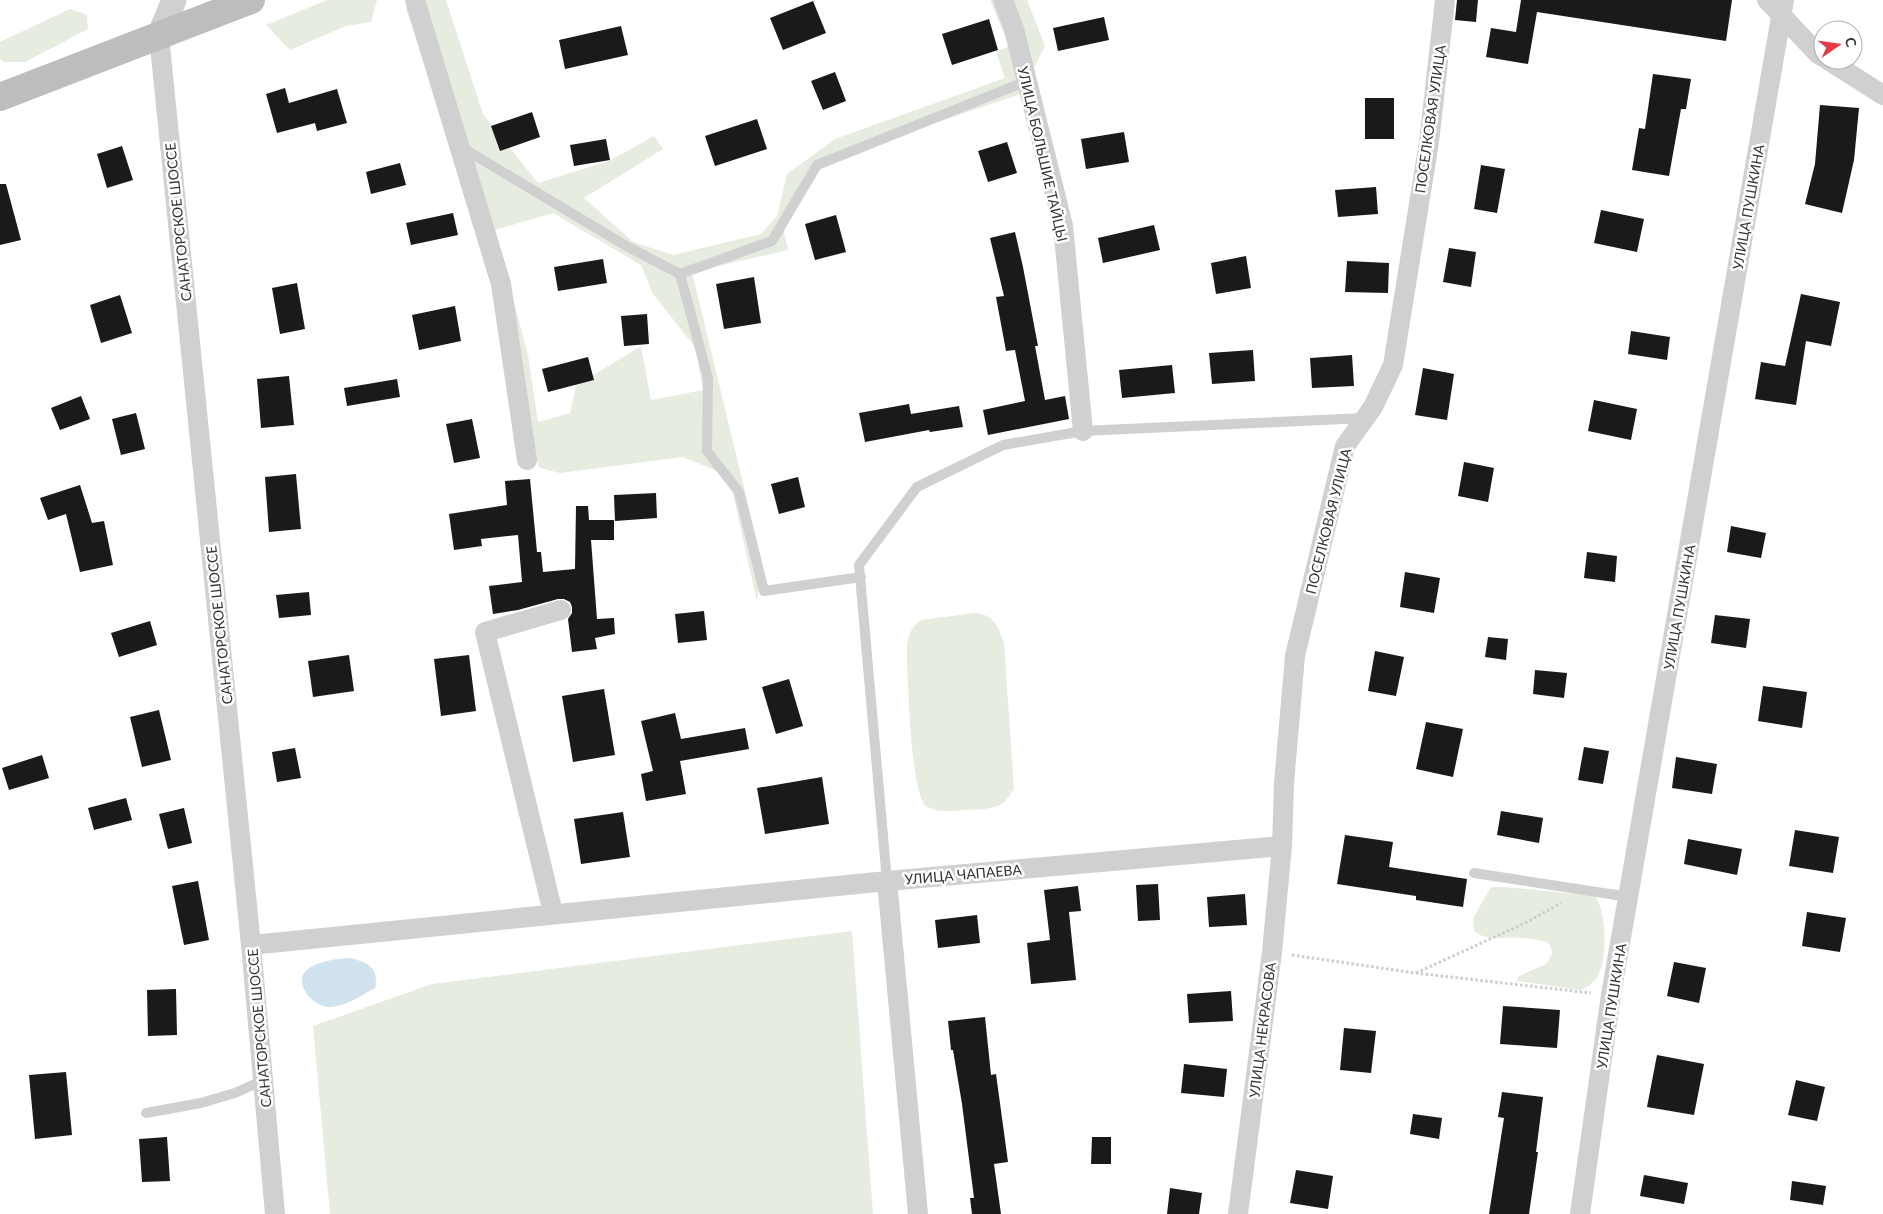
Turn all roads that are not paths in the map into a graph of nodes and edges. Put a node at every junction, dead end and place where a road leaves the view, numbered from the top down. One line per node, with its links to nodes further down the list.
1 (174, 0): 8 (street)
2 (251, 0): 8 (main road)
3 (415, 0): 14 (street)
4 (1003, 0): 11 (street, УЛИЦА БОЛЬШИЕ ТАЙЦЫ)
5 (1445, 0): 16 (street, ПОСЕЛКОВАЯ УЛИЦА)
6 (1768, 0): 7 (street)
7 (1783, 8): 9 (street); 24 (street, УЛИЦА ПУШКИНА)
8 (159, 36): 13 (main road); 26 (street, САНАТОРСКОЕ ШОССЕ)
9 (1813, 45)
10 (1844, 70): 12 (street)
11 (1027, 81): 15 (lane); 17 (street, УЛИЦА БОЛЬШИЕ ТАЙЦЫ)
12 (1883, 95)
13 (0, 97)
14 (460, 147): 15 (lane); 18 (street)
15 (680, 274): 19 (lane)
16 (1365, 418): 17 (lane); 21 (street, ПОСЕЛКОВАЯ УЛИЦА)
17 (1083, 431): 19 (lane)
18 (527, 460)
19 (861, 576): 23 (lane)
20 (561, 610): 25 (street)
21 (1282, 846): 23 (street, УЛИЦА ЧАПАЕВА); 31 (street, УЛИЦА НЕКРАСОВА)
22 (1474, 873): 24 (lane)
23 (887, 880): 25 (street); 30 (street, УЛИЦА ЧАПАЕВА)
24 (1629, 897): 32 (street, УЛИЦА ПУШКИНА)
25 (552, 913): 26 (street)
26 (251, 944): 27 (street, САНАТОРСКОЕ ШОССЕ)
27 (264, 1080): 28 (lane); 29 (street, САНАТОРСКОЕ ШОССЕ)
28 (146, 1113)
29 (275, 1214)
30 (918, 1214)
31 (1238, 1214)
32 (1580, 1214)

